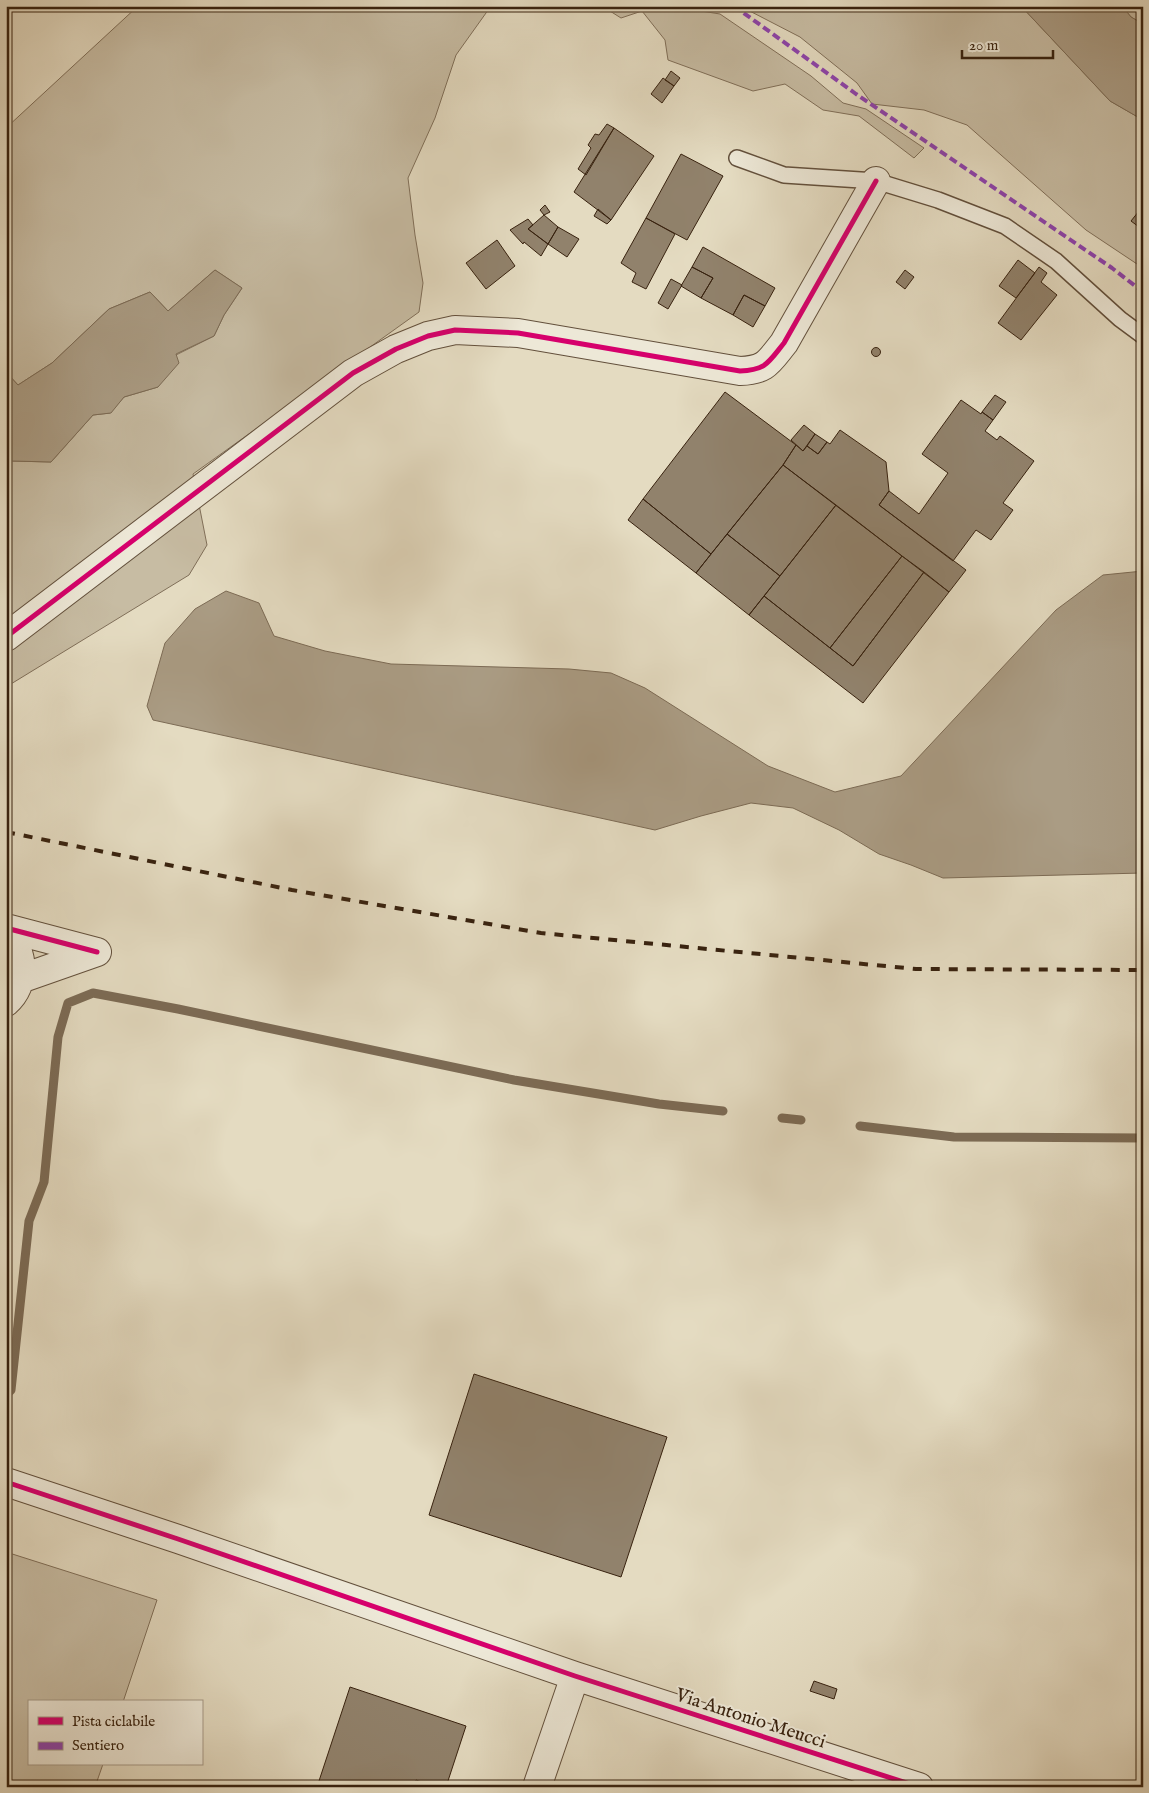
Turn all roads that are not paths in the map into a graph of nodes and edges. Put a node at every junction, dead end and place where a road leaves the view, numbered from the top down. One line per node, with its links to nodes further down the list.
1 (737, 158): 2 (lane)
2 (876, 181): 3 (lane); 4 (street)
3 (1143, 336)
4 (6, 636)
5 (6, 928): 7 (street)
6 (6, 934): 7 (street)
7 (20, 979): 8 (street)
8 (6, 1002)
9 (6, 1482): 10 (street, Via Antonio Meucci)
10 (575, 1676): 11 (street); 12 (street, Via Antonio Meucci)
11 (537, 1787)
12 (919, 1787)

